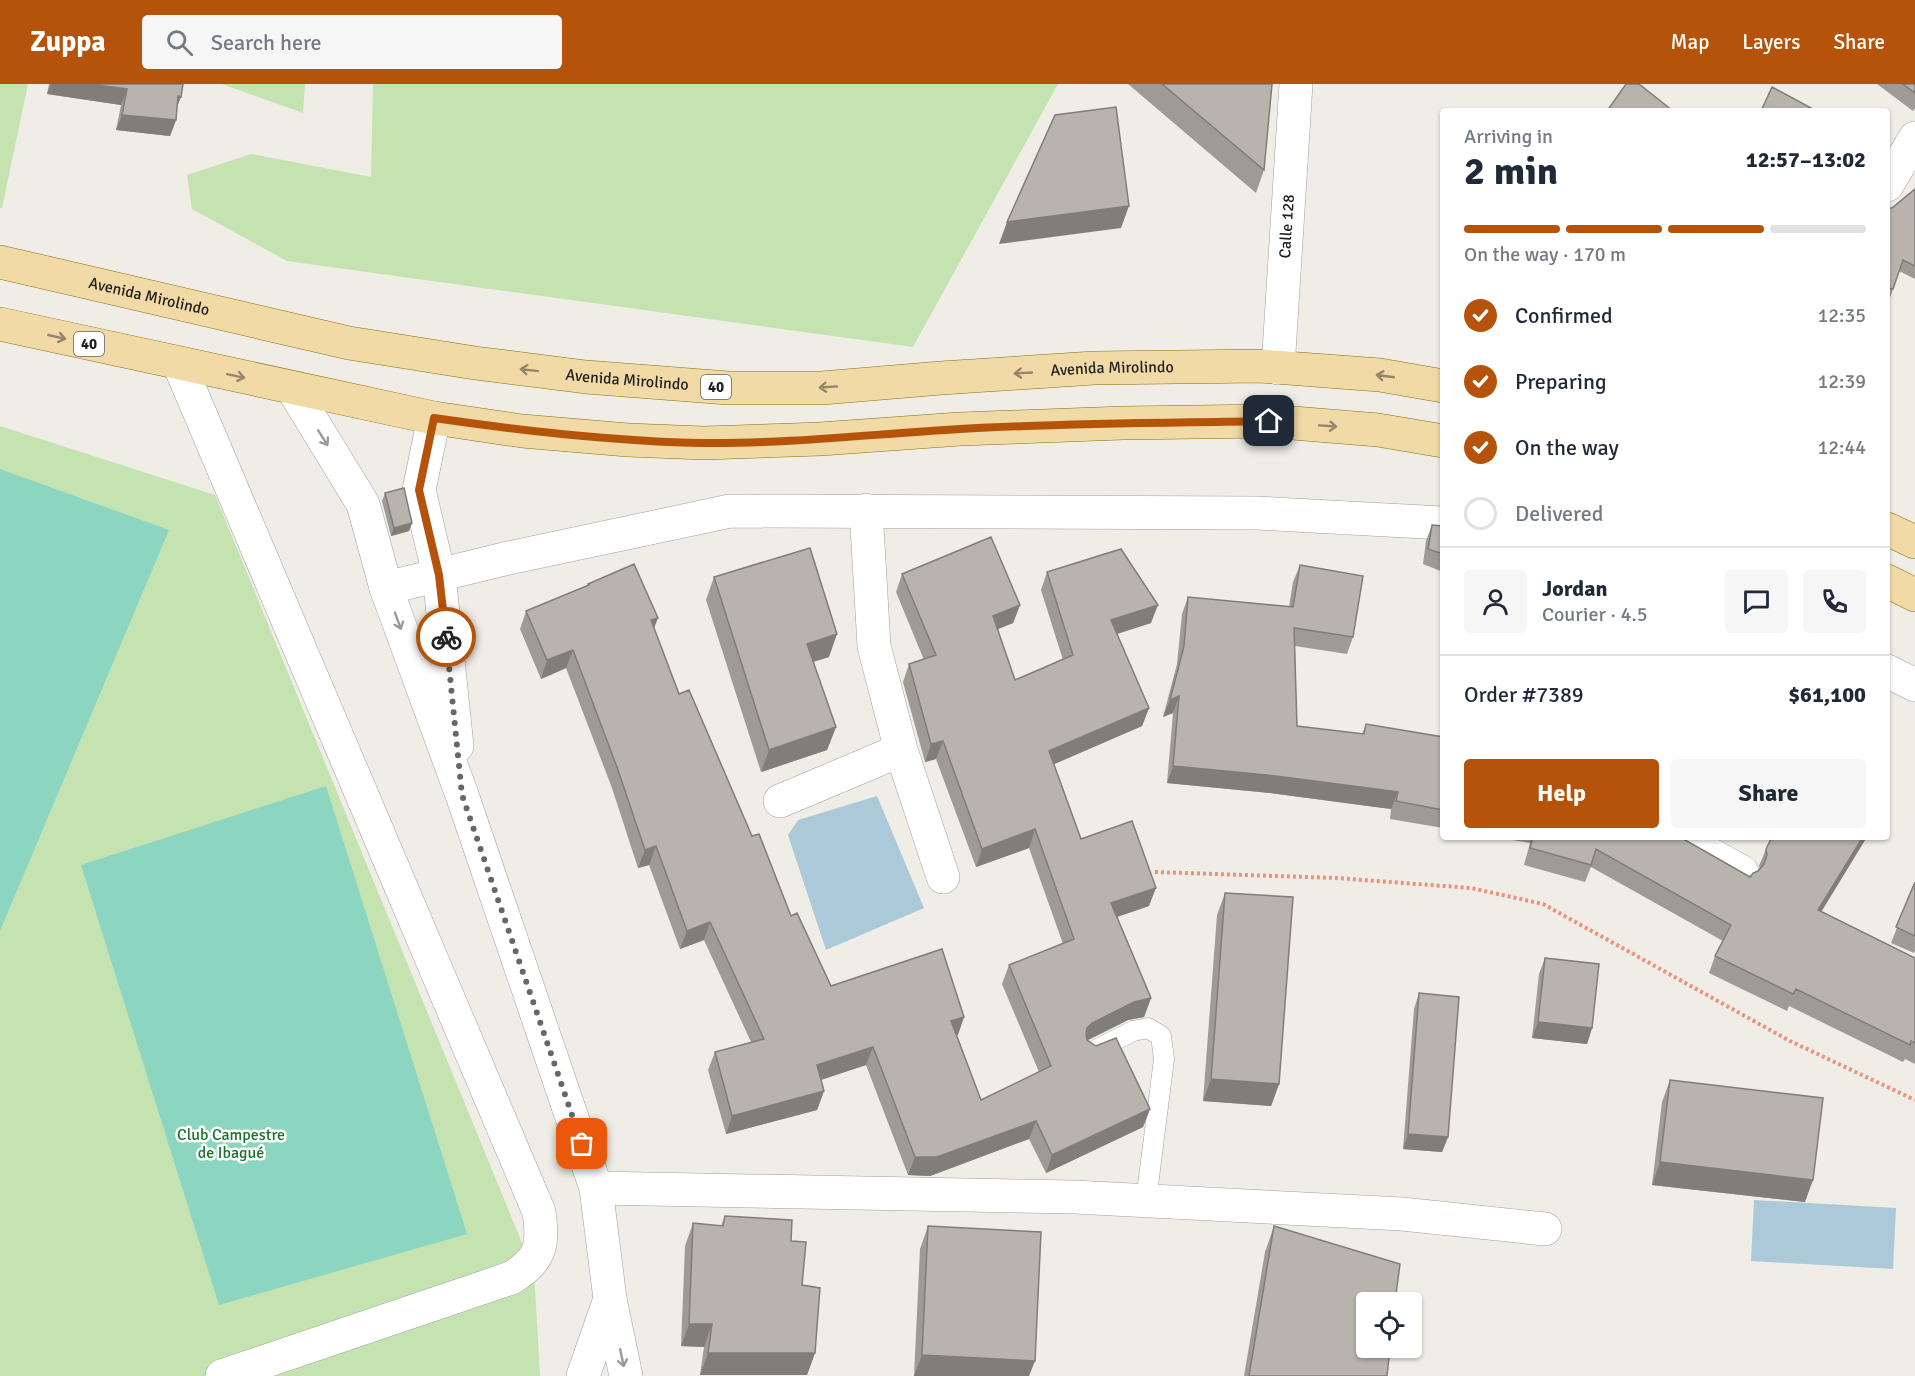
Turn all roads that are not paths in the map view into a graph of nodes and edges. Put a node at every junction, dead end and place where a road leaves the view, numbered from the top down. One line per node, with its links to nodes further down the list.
1 (1296, 84): 7 (street, Calle 128)
2 (1915, 138): 3 (street)
3 (1890, 180)
4 (0, 262): 7 (main road, Avenida Mirolindo / 40, one-way to 4)
5 (0, 324): 6 (main road, 40, one-way to 6)
6 (179, 364): 9 (main road, 40, one-way to 9); 33 (street)
7 (1278, 368): 8 (main road, Avenida Mirolindo / 40, one-way to 7)
8 (1440, 385)
9 (292, 388): 10 (main road, 40); 18 (street, one-way to 18)
10 (434, 418): 11 (main road, 40, one-way to 11); 16 (street)
11 (1440, 440)
12 (866, 510): 13 (street); 16 (street); 22 (street)
13 (1440, 524)
14 (1890, 530): 15 (main road)
15 (1915, 542)
16 (439, 575): 18 (street); 23 (street)
17 (1890, 582): 19 (main road)
18 (386, 588): 23 (street, one-way to 23)
19 (1915, 595)
20 (1890, 673): 21 (street)
21 (1915, 686)
22 (901, 750): 24 (street); 27 (street)
23 (462, 795): 29 (street)
24 (780, 801)
25 (1684, 840): 26 (street)
26 (1742, 872)
27 (943, 877)
28 (1091, 1052): 30 (lane)
29 (596, 1188): 30 (street); 32 (street)
30 (1146, 1201): 31 (street)
31 (1545, 1229)
32 (610, 1299): 34 (street); 35 (street, one-way to 35)
33 (222, 1376)
34 (583, 1376)
35 (626, 1376)

